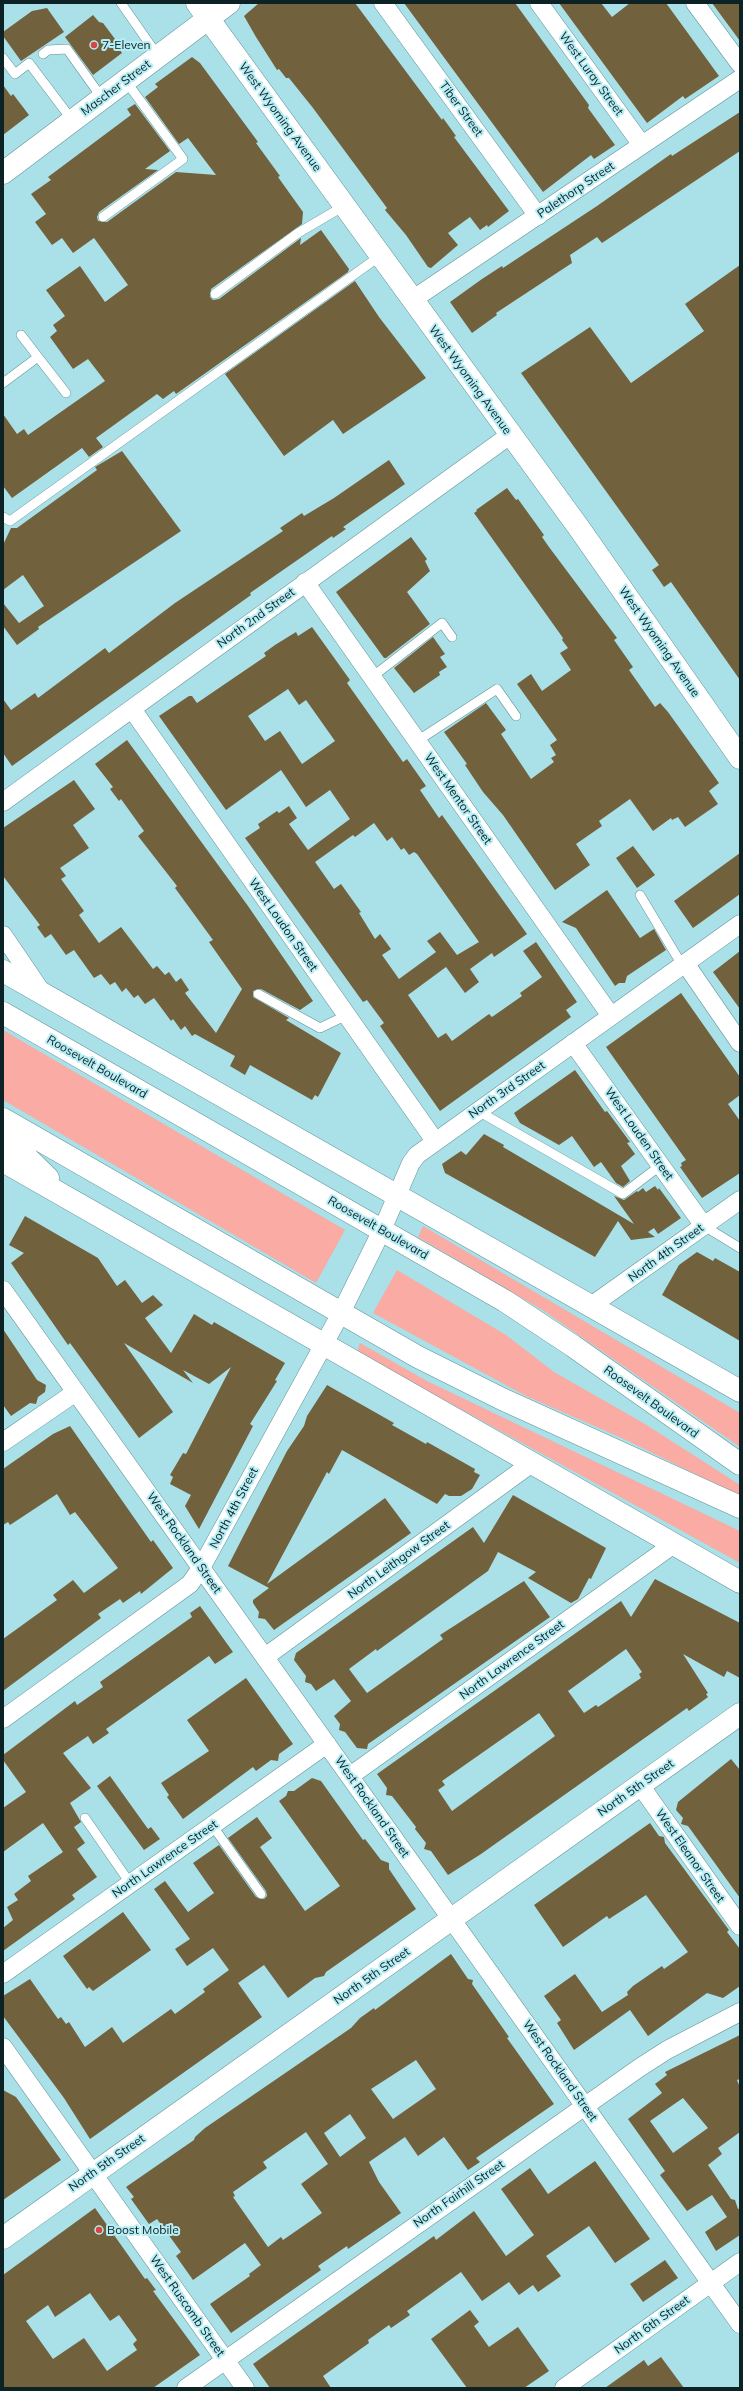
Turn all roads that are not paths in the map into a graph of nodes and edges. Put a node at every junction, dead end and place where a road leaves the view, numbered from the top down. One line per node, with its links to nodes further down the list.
1 (121, 3): 7 (lane)
2 (228, 3): 6 (main road, Mascher Street)
3 (383, 3): 18 (street, Tiber Street)
4 (539, 3): 15 (street, West Luray Street)
5 (695, 3): 10 (street)
6 (202, 11): 7 (main road, Mascher Street); 17 (main road, West Wyoming Avenue)
7 (158, 56): 11 (main road, Mascher Street)
8 (3, 58): 9 (lane)
9 (36, 58): 13 (lane); 14 (lane)
10 (740, 64)
11 (125, 80): 13 (main road, Mascher Street); 19 (lane)
12 (740, 80): 15 (street, Palethorp Street)
13 (102, 98): 14 (main road, Mascher Street)
14 (72, 120): 16 (main road, Mascher Street)
15 (642, 145): 18 (street, Palethorp Street)
16 (3, 172)
17 (344, 206): 20 (main road, West Wyoming Avenue); 21 (lane)
18 (538, 216): 22 (street, Palethorp Street)
19 (103, 217)
20 (380, 256): 22 (main road, West Wyoming Avenue); 28 (lane)
21 (214, 294)
22 (412, 300): 27 (main road, West Wyoming Avenue)
23 (21, 335): 24 (lane)
24 (38, 357): 25 (lane); 26 (lane)
25 (3, 383)
26 (66, 394)
27 (510, 435): 29 (street, North 2nd Street); 35 (main road, West Wyoming Avenue)
28 (3, 517)
29 (305, 582): 31 (street, West Mentor Street); 32 (street, North 2nd Street)
30 (452, 637): 31 (lane)
31 (372, 677): 34 (street, West Mentor Street)
32 (132, 709): 36 (street, North 2nd Street); 46 (street, West Loudon Street)
33 (516, 716): 34 (lane)
34 (417, 741): 47 (street, West Mentor Street)
35 (740, 758)
36 (3, 802)
37 (640, 895): 40 (lane)
38 (740, 924): 40 (street, North 3rd Street)
39 (3, 935): 43 (street)
40 (683, 964): 47 (street, North 3rd Street); 49 (street)
41 (3, 971): 43 (main road)
42 (3, 986): 43 (main road)
43 (44, 994): 56 (main road)
44 (258, 994): 46 (lane)
45 (3, 1013): 60 (main road, Roosevelt Boulevard)
46 (347, 1015): 53 (street, West Loudon Street)
47 (611, 1016): 48 (street, North 3rd Street)
48 (573, 1043): 50 (street, North 3rd Street); 55 (street, West Louden Street)
49 (740, 1043)
50 (478, 1111): 53 (street, North 3rd Street); 55 (lane)
51 (3, 1119): 64 (main road)
52 (3, 1134): 57 (main road)
53 (435, 1141): 56 (street, North 3rd Street)
54 (3, 1161): 57 (main road)
55 (661, 1165): 59 (street, West Louden Street)
56 (397, 1196): 60 (street, North 3rd Street); 63 (main road)
57 (71, 1200): 65 (main road)
58 (740, 1200): 59 (street, North 4th Street)
59 (704, 1226): 61 (lane); 63 (street, North 4th Street)
60 (382, 1230): 64 (street, North 3rd Street); 70 (main road, Roosevelt Boulevard)
61 (740, 1248)
62 (3, 1290): 67 (street, West Rockland Street)
63 (591, 1306): 66 (main road)
64 (341, 1312): 65 (street, North 4th Street); 71 (main road)
65 (322, 1344): 69 (main road); 73 (street, North 4th Street)
66 (740, 1391)
67 (76, 1392): 68 (street); 73 (street, West Rockland Street)
68 (3, 1442)
69 (532, 1463): 72 (main road); 75 (street, North Leithgow Street)
70 (740, 1464)
71 (740, 1507)
72 (674, 1544): 74 (main road); 79 (street, North Lawrence Street)
73 (201, 1568): 75 (street, West Rockland Street); 77 (street, North 4th Street)
74 (740, 1582)
75 (265, 1657): 78 (street, West Rockland Street)
76 (740, 1714): 80 (main road, North 5th Street)
77 (3, 1719)
78 (327, 1744): 79 (street, West Rockland Street); 82 (street, North Lawrence Street)
79 (350, 1776): 85 (street, West Rockland Street)
80 (640, 1785): 85 (main road, North 5th Street); 86 (street, West Eleanor Street)
81 (85, 1818): 83 (lane)
82 (212, 1825): 83 (street, North Lawrence Street); 84 (lane)
83 (130, 1883): 87 (street, North Lawrence Street)
84 (261, 1894)
85 (452, 1919): 90 (street, West Rockland Street); 91 (main road, North 5th Street)
86 (740, 1926)
87 (3, 1974)
88 (740, 2012): 90 (street, North Fairhill Street)
89 (3, 2047): 91 (street, West Ruscomb Street)
90 (584, 2105): 94 (street, West Rockland Street); 96 (street, North Fairhill Street)
91 (94, 2173): 92 (main road, North 5th Street); 96 (street, West Ruscomb Street)
92 (3, 2238)
93 (740, 2262): 94 (street, North 6th Street)
94 (711, 2283): 95 (street, West Rockland Street); 99 (street, North 6th Street)
95 (740, 2324)
96 (225, 2360): 97 (street, North Fairhill Street); 98 (street, West Ruscomb Street)
97 (186, 2388)
98 (245, 2388)
99 (564, 2388)

